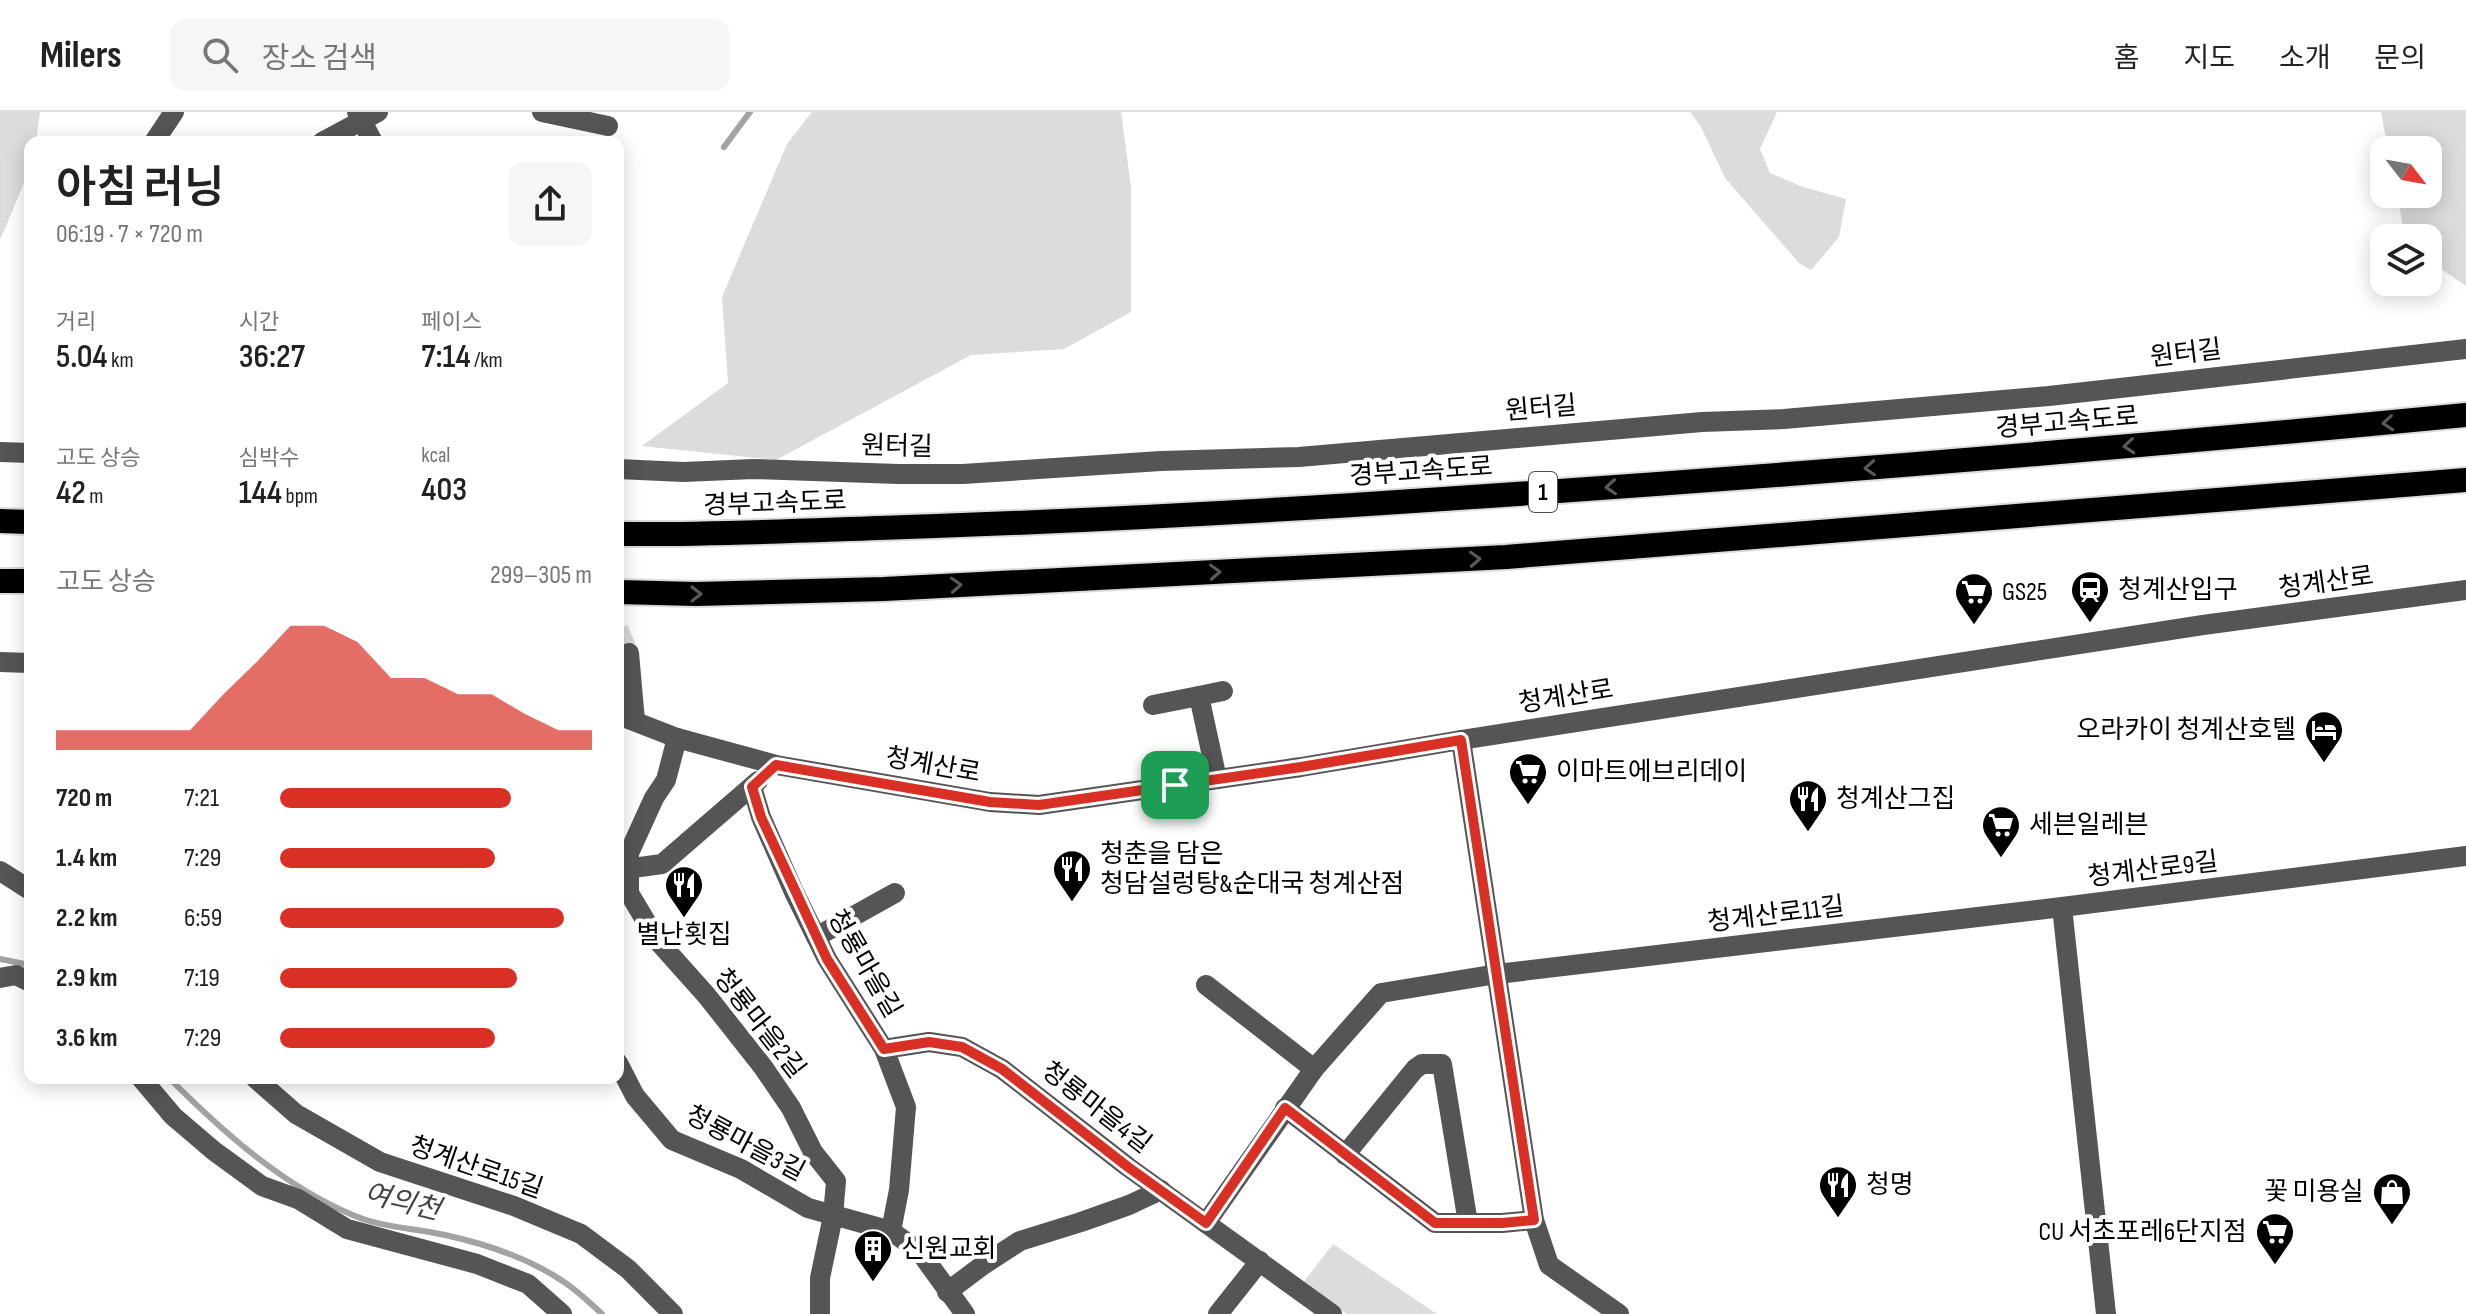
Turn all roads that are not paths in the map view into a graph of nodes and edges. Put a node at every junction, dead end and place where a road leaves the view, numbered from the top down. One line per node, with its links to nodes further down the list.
1 (174, 112): 5 (street)
2 (542, 112): 4 (street)
3 (365, 115): 6 (street); 7 (street)
4 (606, 127)
5 (158, 136)
6 (332, 136)
7 (371, 136)
8 (2466, 349): 12 (street, 원터길)
9 (2466, 415): 16 (highway, 경부고속도로 / 1, one-way to 16)
10 (0, 452): 11 (street)
11 (24, 453)
12 (624, 469)
13 (2466, 480): 20 (highway, one-way to 13)
14 (0, 521): 15 (highway)
15 (24, 522)
16 (624, 534)
17 (0, 581): 18 (highway)
18 (24, 581)
19 (2466, 590): 29 (street, 청계산로)
20 (624, 592)
21 (629, 653): 27 (street)
22 (0, 662): 23 (street)
23 (24, 663)
24 (1223, 691): 25 (street)
25 (1199, 696): 26 (street); 31 (street)
26 (1153, 705)
27 (627, 718): 28 (street, 청계산로)
28 (677, 738): 30 (street, 청계산로); 34 (street)
29 (1461, 740): 31 (street, 청계산로); 42 (street)
30 (776, 765): 31 (street, 청계산로); 32 (street)
31 (1217, 779)
32 (752, 787): 35 (street); 41 (street, 청룡마을길)
33 (2466, 856): 40 (street, 청계산로9길)
34 (624, 867)
35 (624, 870)
36 (0, 871): 38 (street)
37 (624, 874): 54 (street, 청룡마을2길)
38 (24, 886)
39 (895, 893): 41 (street)
40 (2062, 907): 42 (street, 청계산로11길); 68 (street, 청계산로9길)
41 (816, 937): 46 (street, 청룡마을길)
42 (1497, 974): 47 (street, 청계산로11길); 55 (street)
43 (0, 978): 44 (street)
44 (24, 979)
45 (1206, 985): 47 (street)
46 (884, 1049): 53 (street, 청룡마을4길); 58 (street, 청룡마을길)
47 (1314, 1069): 51 (street, 청계산로11길)
48 (624, 1075): 54 (street, 청룡마을3길)
49 (146, 1084): 61 (street)
50 (262, 1084): 62 (street, 청계산로15길)
51 (1285, 1108): 52 (street); 56 (street)
52 (1345, 1155): 57 (street); 57 (street)
53 (1161, 1190): 56 (street, 청룡마을4길); 60 (street)
54 (833, 1216): 58 (street, 청룡마을3길); 63 (street)
55 (1534, 1220): 57 (street); 67 (street)
56 (1206, 1223): 59 (street, 청룡마을4길)
57 (1468, 1223)
58 (891, 1231): 60 (street)
59 (1260, 1261): 65 (street); 66 (street, 청룡마을4길)
60 (947, 1292): 64 (street)
61 (562, 1314)
62 (673, 1314)
63 (820, 1314)
64 (965, 1314)
65 (1218, 1314)
66 (1332, 1314)
67 (1619, 1314)
68 (2106, 1314)

